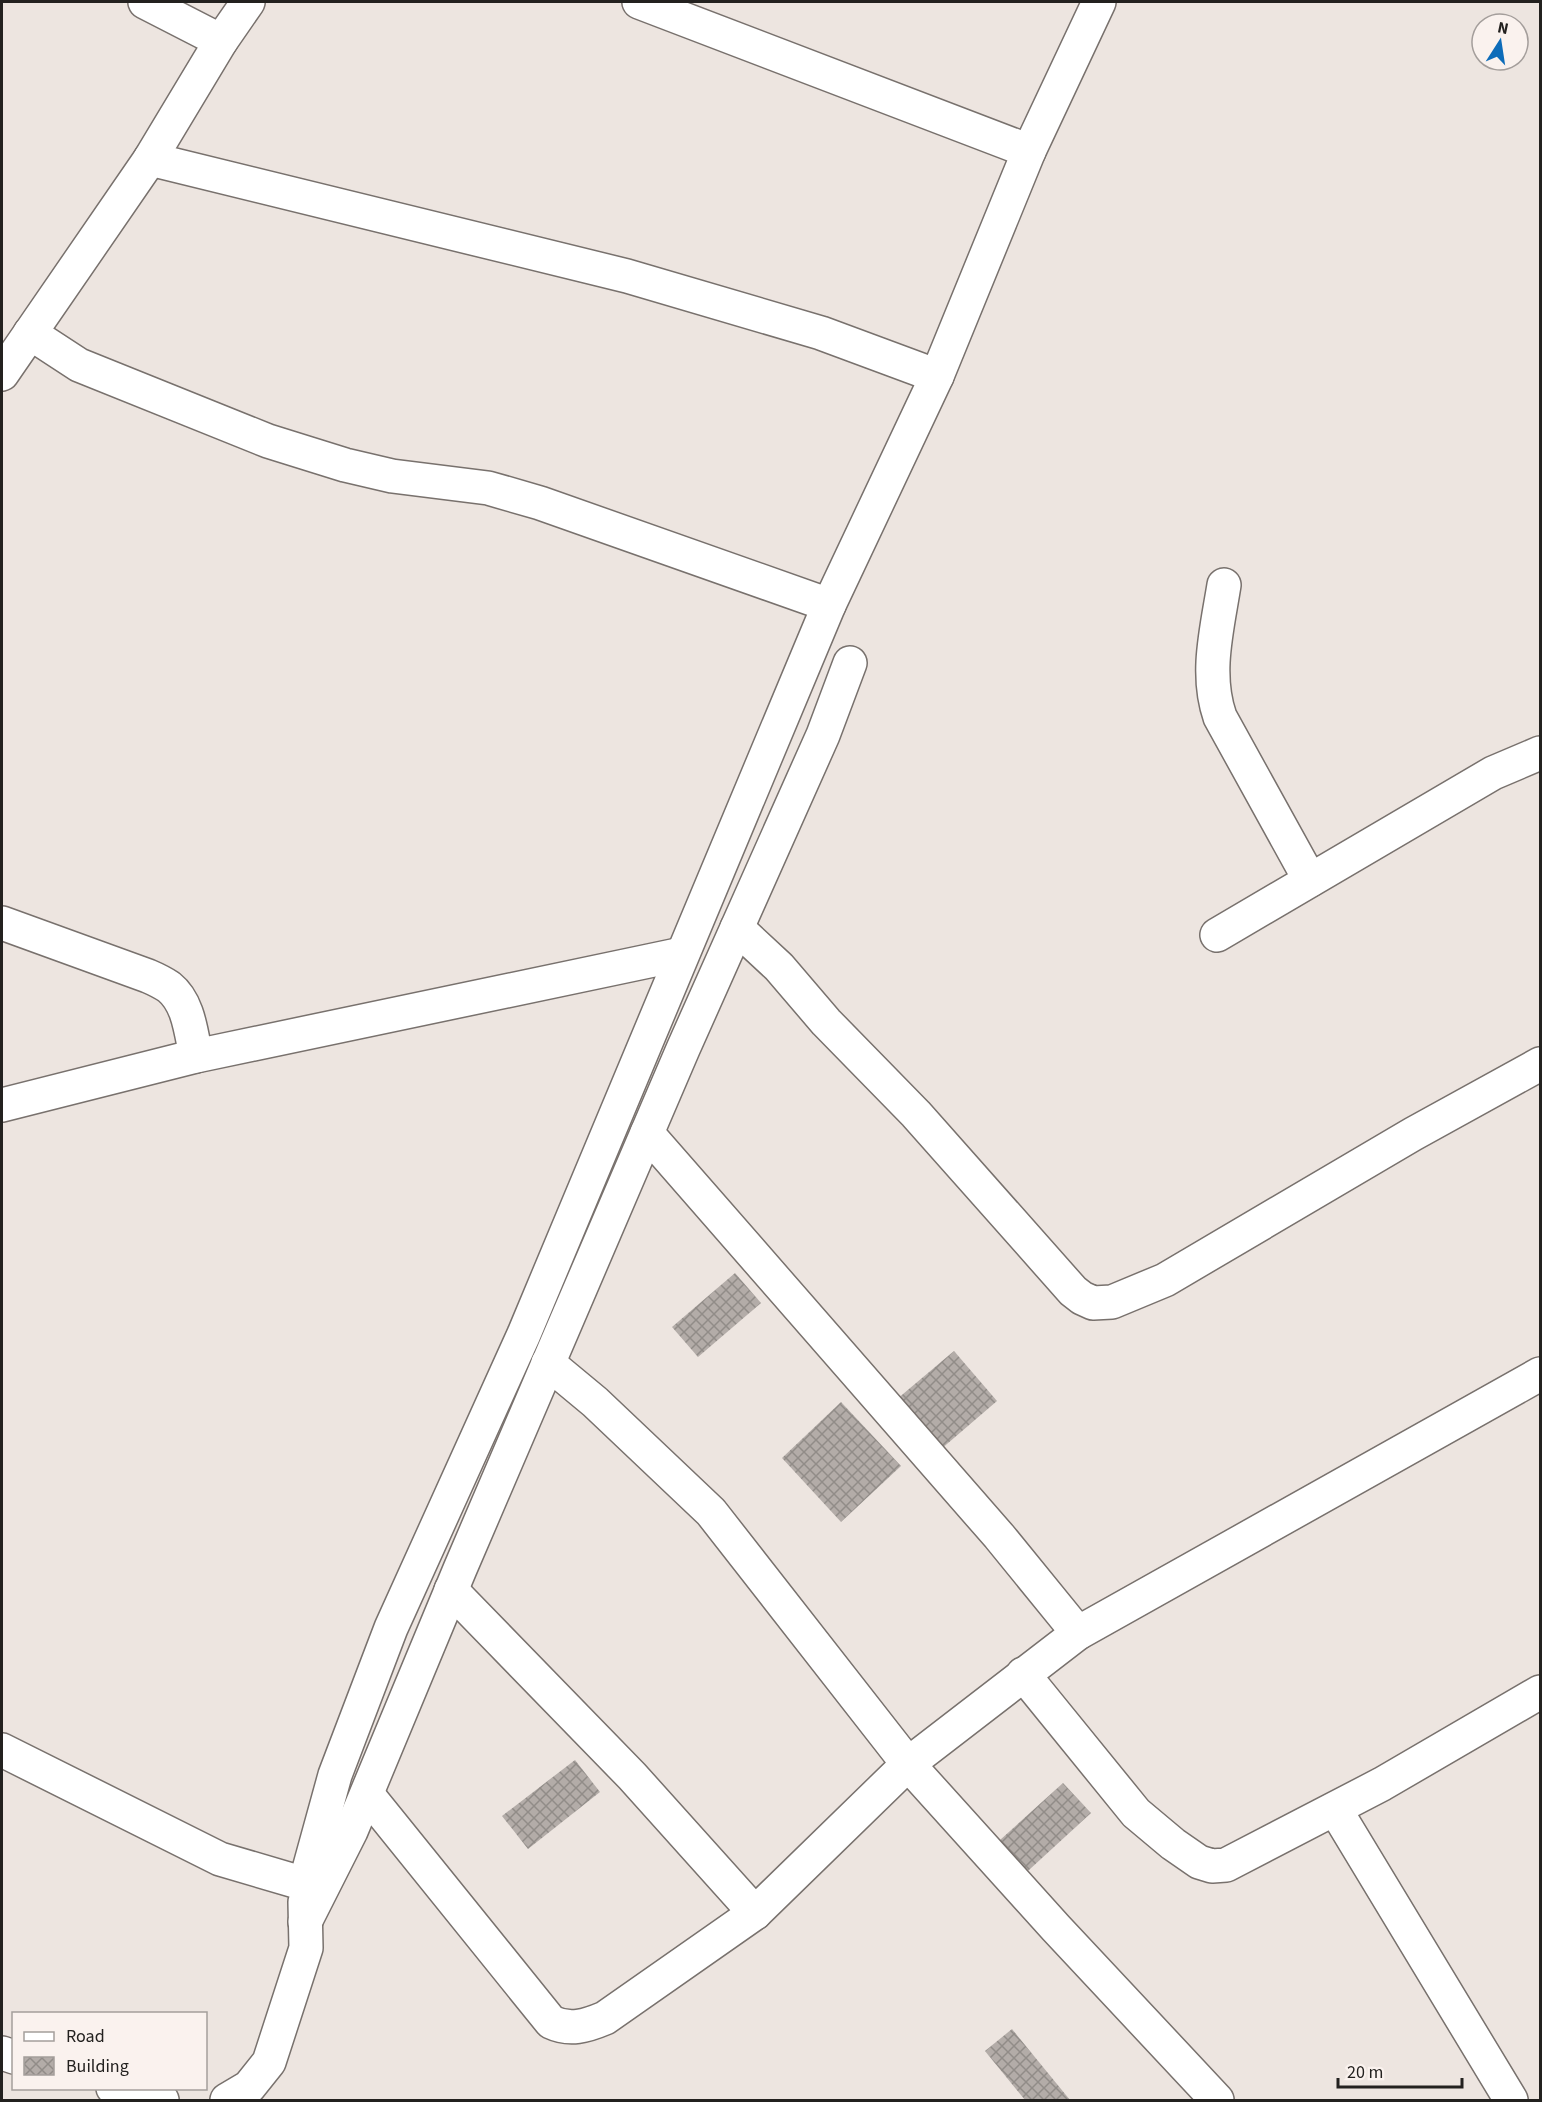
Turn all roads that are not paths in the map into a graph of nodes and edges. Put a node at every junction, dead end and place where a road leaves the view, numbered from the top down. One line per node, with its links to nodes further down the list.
1 (145, 2): 5 (street)
2 (248, 2): 5 (street)
3 (639, 2): 6 (street)
4 (1099, 2): 6 (street)
5 (221, 41): 7 (street)
6 (1029, 151): 10 (street)
7 (150, 159): 8 (street); 10 (street)
8 (30, 333): 9 (street); 12 (street)
9 (2, 374)
10 (938, 376): 12 (street)
11 (1224, 585): 15 (street)
12 (829, 605): 19 (street)
13 (850, 663): 17 (street)
14 (1540, 753): 15 (street)
15 (1311, 880): 18 (street)
16 (2, 923): 20 (street)
17 (737, 928): 21 (street); 23 (street)
18 (1216, 935)
19 (682, 954): 20 (street); 34 (street)
20 (196, 1056): 22 (street)
21 (1540, 1064)
22 (2, 1105)
23 (647, 1133): 24 (street); 27 (street)
24 (548, 1363): 26 (street); 31 (street)
25 (1540, 1374): 27 (street)
26 (452, 1590): 32 (street); 35 (street)
27 (1078, 1633): 28 (street)
28 (1023, 1674): 31 (street); 33 (street)
29 (1540, 1692): 33 (street)
30 (2, 1750): 34 (street)
31 (908, 1764): 35 (street); 40 (street)
32 (367, 1794): 35 (street); 36 (street)
33 (1335, 1809): 41 (street)
34 (305, 1884): 36 (street)
35 (754, 1913)
36 (305, 1922): 39 (street)
37 (121, 2090): 38 (street)
38 (162, 2100)
39 (227, 2100)
40 (1217, 2100)
41 (1511, 2100)

